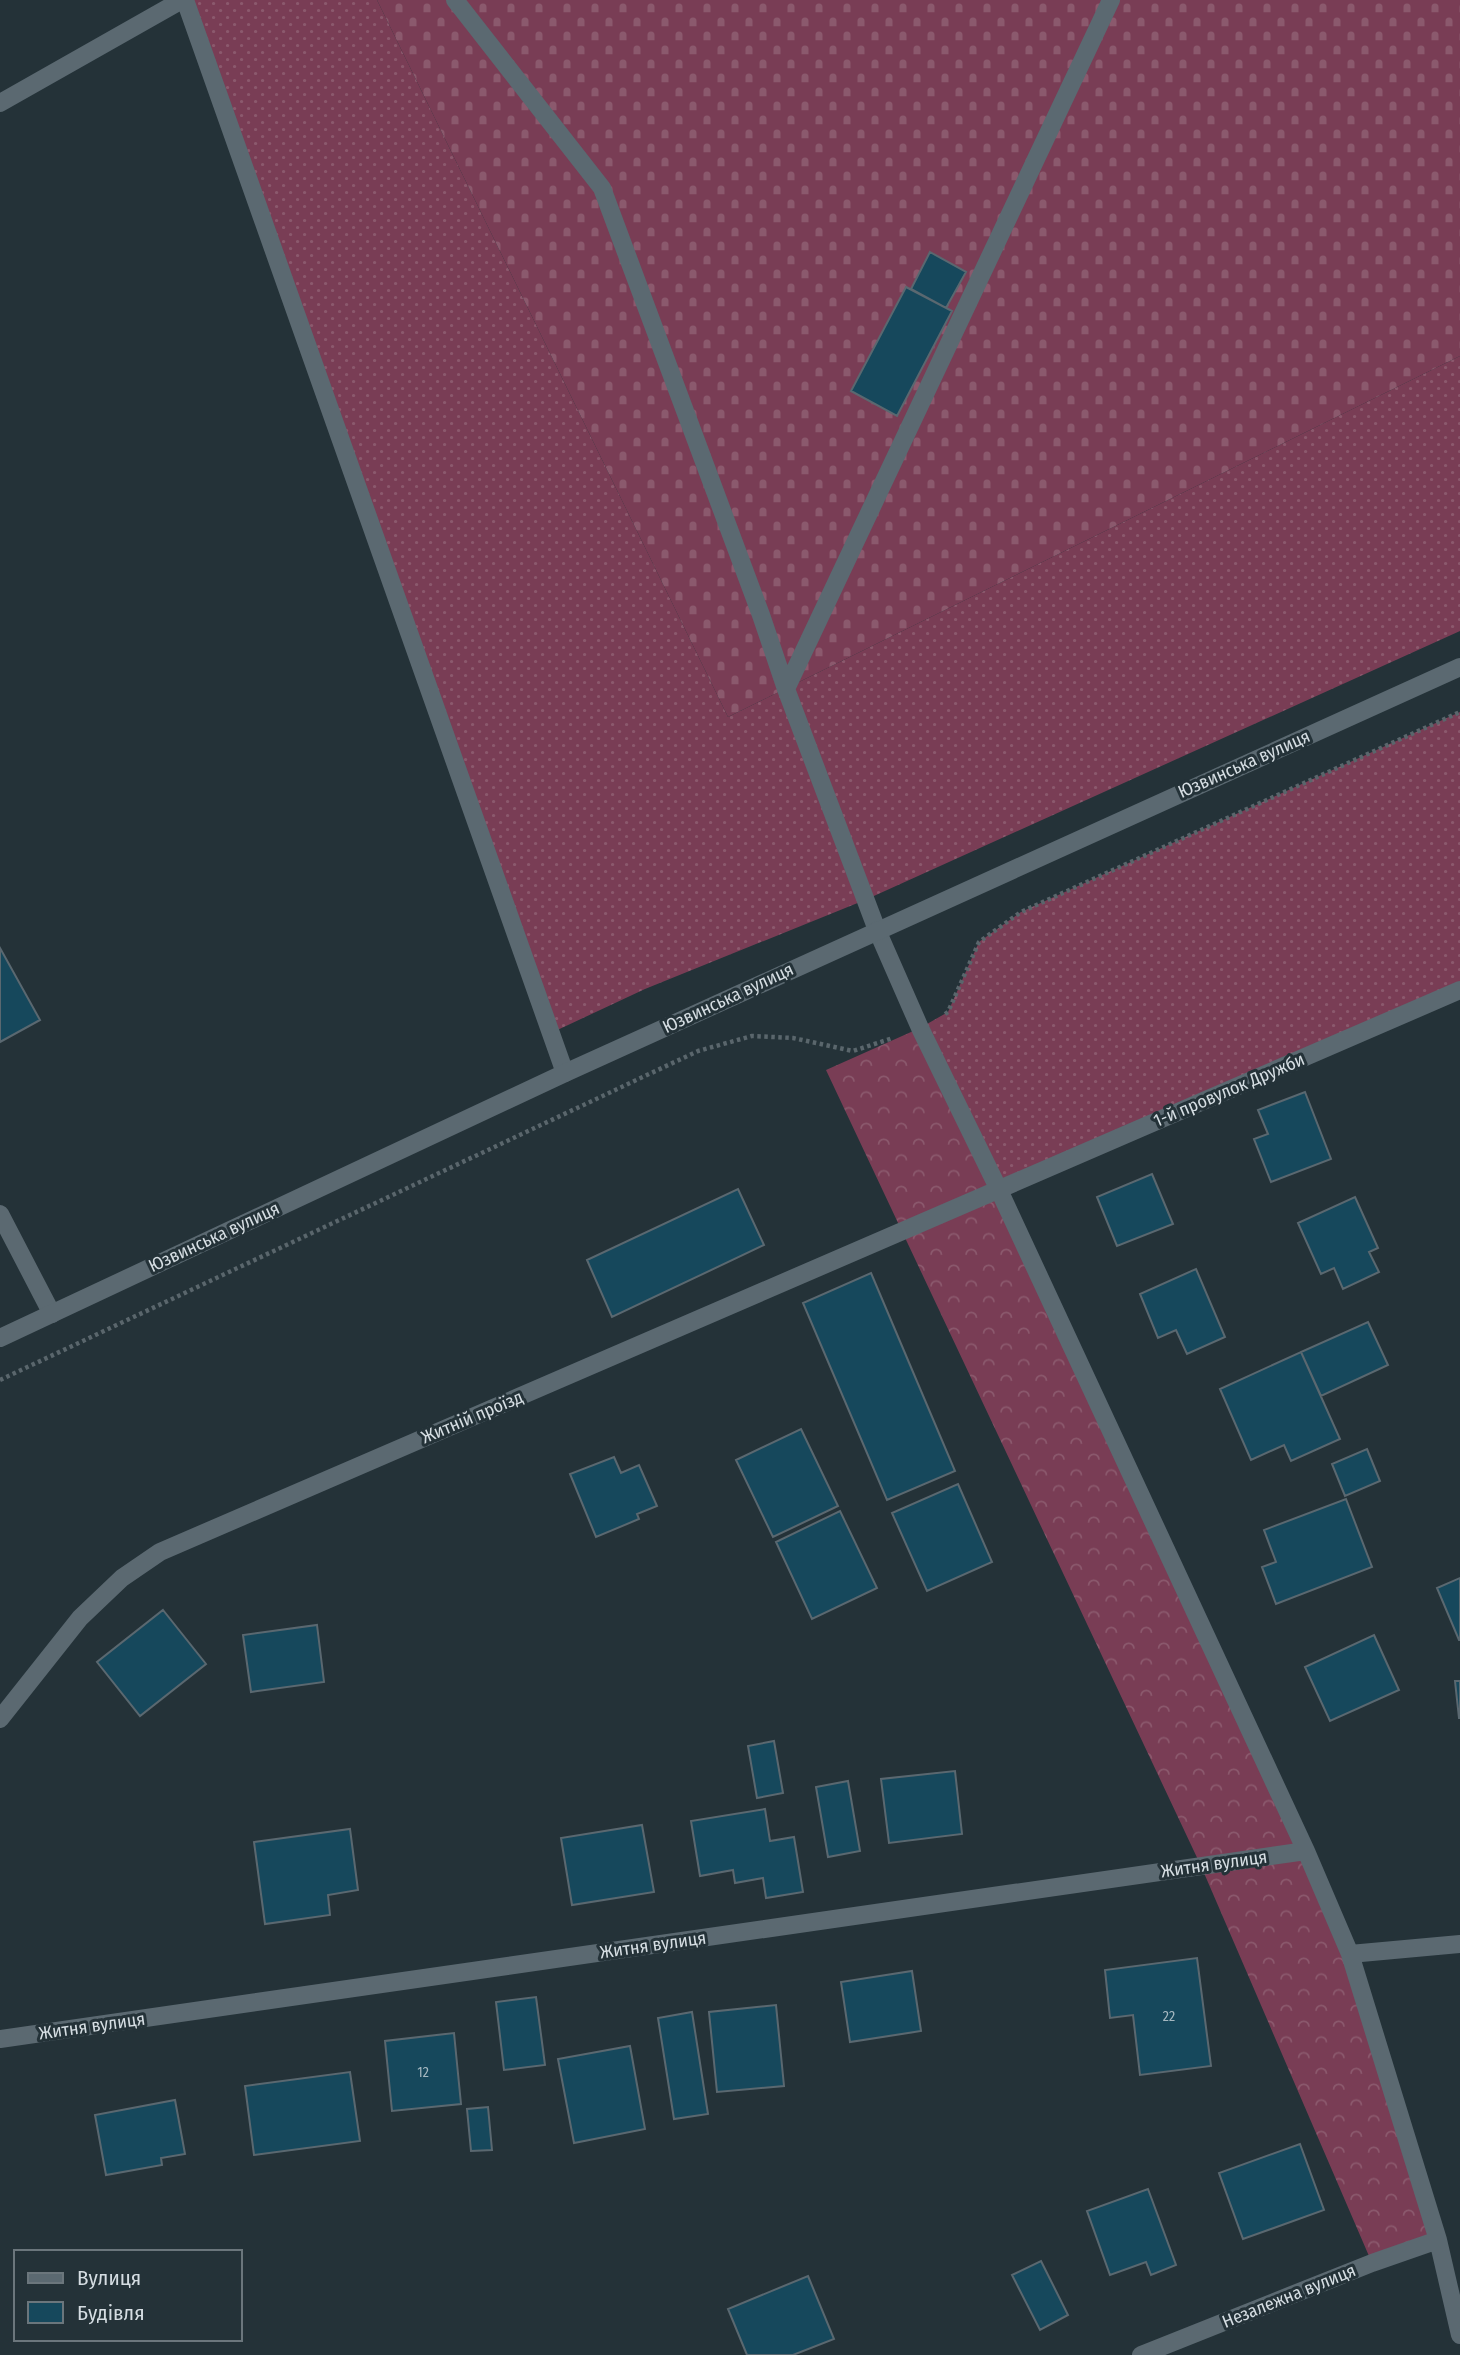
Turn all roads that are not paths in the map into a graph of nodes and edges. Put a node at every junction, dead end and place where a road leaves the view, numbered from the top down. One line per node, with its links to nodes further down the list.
1 (184, 0): 4 (street); 9 (street)
2 (455, 0): 6 (street)
3 (1111, 0): 6 (street)
4 (0, 103)
5 (1460, 667): 7 (street, Юзвинська вулиця)
6 (786, 689): 7 (street)
7 (877, 930): 9 (street, Юзвинська вулиця); 10 (street)
8 (1460, 990): 10 (street, 1-й провулок Дружби)
9 (565, 1073): 12 (street, Юзвинська вулиця)
10 (999, 1190): 14 (street, Житній проїзд); 15 (street)
11 (0, 1214): 12 (street)
12 (52, 1314): 13 (street, Юзвинська вулиця)
13 (0, 1338)
14 (0, 1719)
15 (1306, 1851): 17 (street); 18 (street, Житня вулиця)
16 (1460, 1944): 17 (street)
17 (1350, 1954): 19 (street)
18 (0, 2039)
19 (1438, 2240): 20 (street); 21 (street, Незалежна вулиця)
20 (1460, 2335)
21 (1141, 2355)

